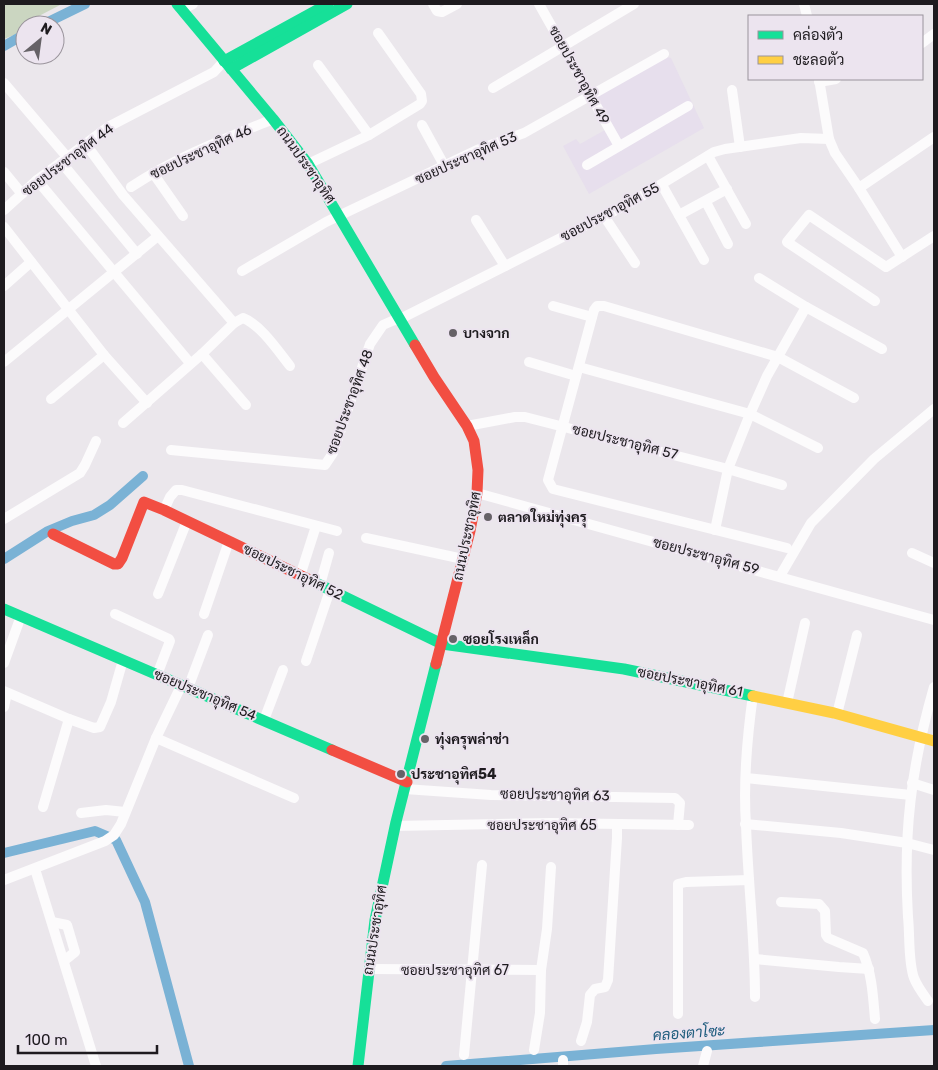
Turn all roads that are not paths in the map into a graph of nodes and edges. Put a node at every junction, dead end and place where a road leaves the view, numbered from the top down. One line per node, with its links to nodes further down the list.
1 (193, 4): 8 (street)
2 (328, 4): 14 (street)
3 (347, 4): 14 (street)
4 (433, 4): 5 (street)
5 (456, 4)
6 (539, 4): 12 (street, ซอยประชาอุทิศ 49)
7 (634, 4): 12 (street)
8 (179, 7): 14 (street, ถนนประชาอุทิศ)
9 (378, 33): 24 (street)
10 (934, 34): 11 (street)
11 (923, 41)
12 (564, 47): 18 (street); 20 (street, ซอยประชาอุทิศ 49)
13 (664, 54): 20 (street, ซอยประชาอุทิศ 53)
14 (228, 65): 22 (street, ถนนประชาอุทิศ); 27 (street, ซอยประชาอุทิศ 44)
15 (318, 65): 24 (street)
16 (819, 80): 26 (street)
17 (4, 83): 31 (street)
18 (493, 88)
19 (732, 90): 29 (street)
20 (590, 97): 28 (street, ซอยประชาอุทิศ 49); 34 (street, ซอยประชาอุทิศ 53)
21 (688, 106): 28 (street)
22 (273, 119): 32 (street, ถนนประชาอุทิศ); 36 (street, ซอยประชาอุทิศ 46)
23 (422, 125): 34 (street)
24 (369, 135): 32 (street)
25 (934, 137): 40 (street)
26 (829, 139): 29 (street, ซอยประชาอุทิศ 55); 40 (street)
27 (85, 143): 31 (street, ซอยประชาอุทิศ 44); 52 (street)
28 (619, 146): 33 (street)
29 (740, 147): 30 (street, ซอยประชาอุทิศ 55)
30 (708, 156): 38 (street, ซอยประชาอุทิศ 55); 41 (street)
31 (64, 160): 37 (street, ซอยประชาอุทิศ 44); 55 (street)
32 (308, 164): 47 (street, ถนนประชาอุทิศ)
33 (587, 164)
34 (444, 165): 47 (street, ซอยประชาอุทิศ 53)
35 (4, 172): 42 (street)
36 (153, 173): 39 (street, ซอยประชาอุทิศ 46); 46 (street)
37 (37, 180): 42 (street, ซอยประชาอุทิศ 44); 62 (street)
38 (662, 185): 45 (street); 48 (street, ซอยประชาอุทิศ 55)
39 (131, 187)
40 (859, 188): 56 (street)
41 (727, 189): 43 (street); 50 (street)
42 (22, 194): 44 (street, ซอยประชาอุทิศ 44)
43 (706, 202): 45 (street); 54 (street)
44 (4, 210)
45 (680, 215): 57 (street)
46 (183, 216)
47 (340, 216): 61 (street, ซอยประชาอุทิศ 53); 70 (street, ถนนประชาอุทิศ)
48 (604, 216): 59 (street); 60 (street, ซอยประชาอุทิศ 55)
49 (476, 220): 60 (street)
50 (746, 224)
51 (4, 227): 58 (street)
52 (158, 236): 55 (street); 71 (street)
53 (934, 236): 56 (street)
54 (728, 244)
55 (137, 254): 62 (street)
56 (902, 257): 65 (street)
57 (704, 260)
58 (32, 262): 64 (street); 68 (street)
59 (634, 264)
60 (505, 266): 70 (street, ซอยประชาอุทิศ 55)
61 (242, 271)
62 (114, 272): 68 (street); 78 (street)
63 (759, 278): 67 (street)
64 (4, 286)
65 (875, 300)
66 (553, 306): 69 (street)
67 (806, 307): 72 (street); 75 (street)
68 (69, 310): 74 (street); 76 (street)
69 (592, 317): 75 (street); 80 (street)
70 (400, 319): 88 (street, ถนนประชาอุทิศ); 92 (street, ซอยประชาอุทิศ 48)
71 (234, 323): 73 (street); 79 (street)
72 (882, 349)
73 (202, 354): 78 (street); 84 (street)
74 (104, 355): 82 (street); 83 (street)
75 (778, 357): 81 (street); 86 (street)
76 (4, 362)
77 (529, 362): 80 (street)
78 (190, 363): 83 (street)
79 (290, 366)
80 (578, 371): 86 (street); 89 (street)
81 (854, 398)
82 (51, 399)
83 (147, 403): 87 (street)
84 (246, 405)
85 (934, 409): 111 (street)
86 (750, 414): 91 (street); 93 (street)
87 (123, 423)
88 (467, 426): 89 (street, ซอยประชาอุทิศ 57); 95 (street, ถนนประชาอุทิศ)
89 (563, 426): 93 (street, ซอยประชาอุทิศ 57); 100 (street)
90 (96, 441): 97 (street)
91 (818, 448)
92 (171, 450)
93 (728, 469): 94 (street, ซอยประชาอุทิศ 57); 100 (street)
94 (782, 485)
95 (477, 493): 108 (street, ถนนประชาอุทิศ); 111 (street, ซอยประชาอุทิศ 59)
96 (164, 510): 98 (street, ซอยประชาอุทิศ 52); 99 (street); 102 (street, ซอยประชาอุทิศ 52)
97 (4, 518)
98 (187, 521): 104 (street, ซอยประชาอุทิศ 52); 113 (street)
99 (316, 526): 101 (street); 110 (street)
100 (715, 530): 105 (street)
101 (337, 531)
102 (53, 534)
103 (366, 538): 108 (street)
104 (229, 541): 110 (street, ซอยประชาอุทิศ 52); 116 (street)
105 (787, 548)
106 (329, 553): 112 (street)
107 (912, 553): 109 (street)
108 (463, 559): 122 (street, ถนนประชาอุทิศ)
109 (934, 562)
110 (300, 576): 112 (street, ซอยประชาอุทิศ 52)
111 (780, 576): 118 (street, ซอยประชาอุทิศ 59)
112 (325, 588): 122 (street, ซอยประชาอุทิศ 52); 124 (street)
113 (158, 594)
114 (4, 609): 117 (street, ซอยประชาอุทิศ 54)
115 (115, 614): 127 (street)
116 (204, 614)
117 (21, 616): 123 (street, ซอยประชาอุทิศ 54); 125 (street)
118 (934, 620)
119 (805, 623): 132 (street)
120 (208, 635): 128 (street)
121 (858, 635): 134 (street)
122 (442, 644): 131 (street, ซอยประชาอุทิศ 61); 142 (street, ถนนประชาอุทิศ)
123 (123, 660): 127 (street, ซอยประชาอุทิศ 54); 135 (street)
124 (306, 661)
125 (4, 662)
126 (283, 670): 136 (street)
127 (157, 675): 128 (street, ซอยประชาอุทิศ 54)
128 (184, 687): 136 (street, ซอยประชาอุทิศ 54); 138 (street)
129 (934, 687): 137 (street)
130 (5, 692): 133 (street); 135 (street)
131 (753, 695): 132 (street, ซอยประชาอุทิศ 61); 140 (street)
132 (787, 703): 134 (street, ซอยประชาอุทิศ 61)
133 (4, 708)
134 (837, 714): 137 (street, ซอยประชาอุทิศ 61)
135 (69, 719): 146 (street)
136 (264, 720): 142 (street, ซอยประชาอุทิศ 54)
137 (921, 737): 139 (street, ซอยประชาอุทิศ 61); 141 (street)
138 (156, 738): 145 (street); 147 (street)
139 (934, 741)
140 (746, 778): 144 (street); 149 (street)
141 (912, 783): 143 (street); 144 (street)
142 (406, 786): 151 (street, ซอยประชาอุทิศ 63); 153 (street, ถนนประชาอุทิศ)
143 (934, 790)
144 (911, 795): 154 (street)
145 (294, 798)
146 (43, 808)
147 (125, 812): 148 (street); 158 (street)
148 (81, 813)
149 (746, 824): 154 (street); 160 (street)
150 (617, 825): 151 (street, ซอยประชาอุทิศ 65); 153 (street, ซอยประชาอุทิศ 65); 171 (street)
151 (678, 825): 152 (street, ซอยประชาอุทิศ 65)
152 (689, 825)
153 (395, 826): 163 (street, ถนนประชาอุทิศ)
154 (907, 843): 155 (street); 168 (street)
155 (934, 850)
156 (482, 865): 166 (street)
157 (551, 867): 165 (street)
158 (35, 868): 159 (street); 176 (street)
159 (4, 880)
160 (749, 880): 162 (street); 169 (street)
161 (781, 902): 164 (street)
162 (755, 959): 164 (street); 167 (street)
163 (368, 969): 166 (street, ซอยประชาอุทิศ 67); 175 (street, ถนนประชาอุทิศ)
164 (869, 969): 170 (street)
165 (541, 970): 166 (street, ซอยประชาอุทิศ 67); 172 (street)
166 (471, 971): 174 (street)
167 (755, 997)
168 (928, 1001)
169 (678, 1014)
170 (876, 1019)
171 (581, 1041)
172 (534, 1050)
173 (707, 1051): 177 (street)
174 (464, 1055)
175 (359, 1061)
176 (96, 1066)
177 (703, 1066)

